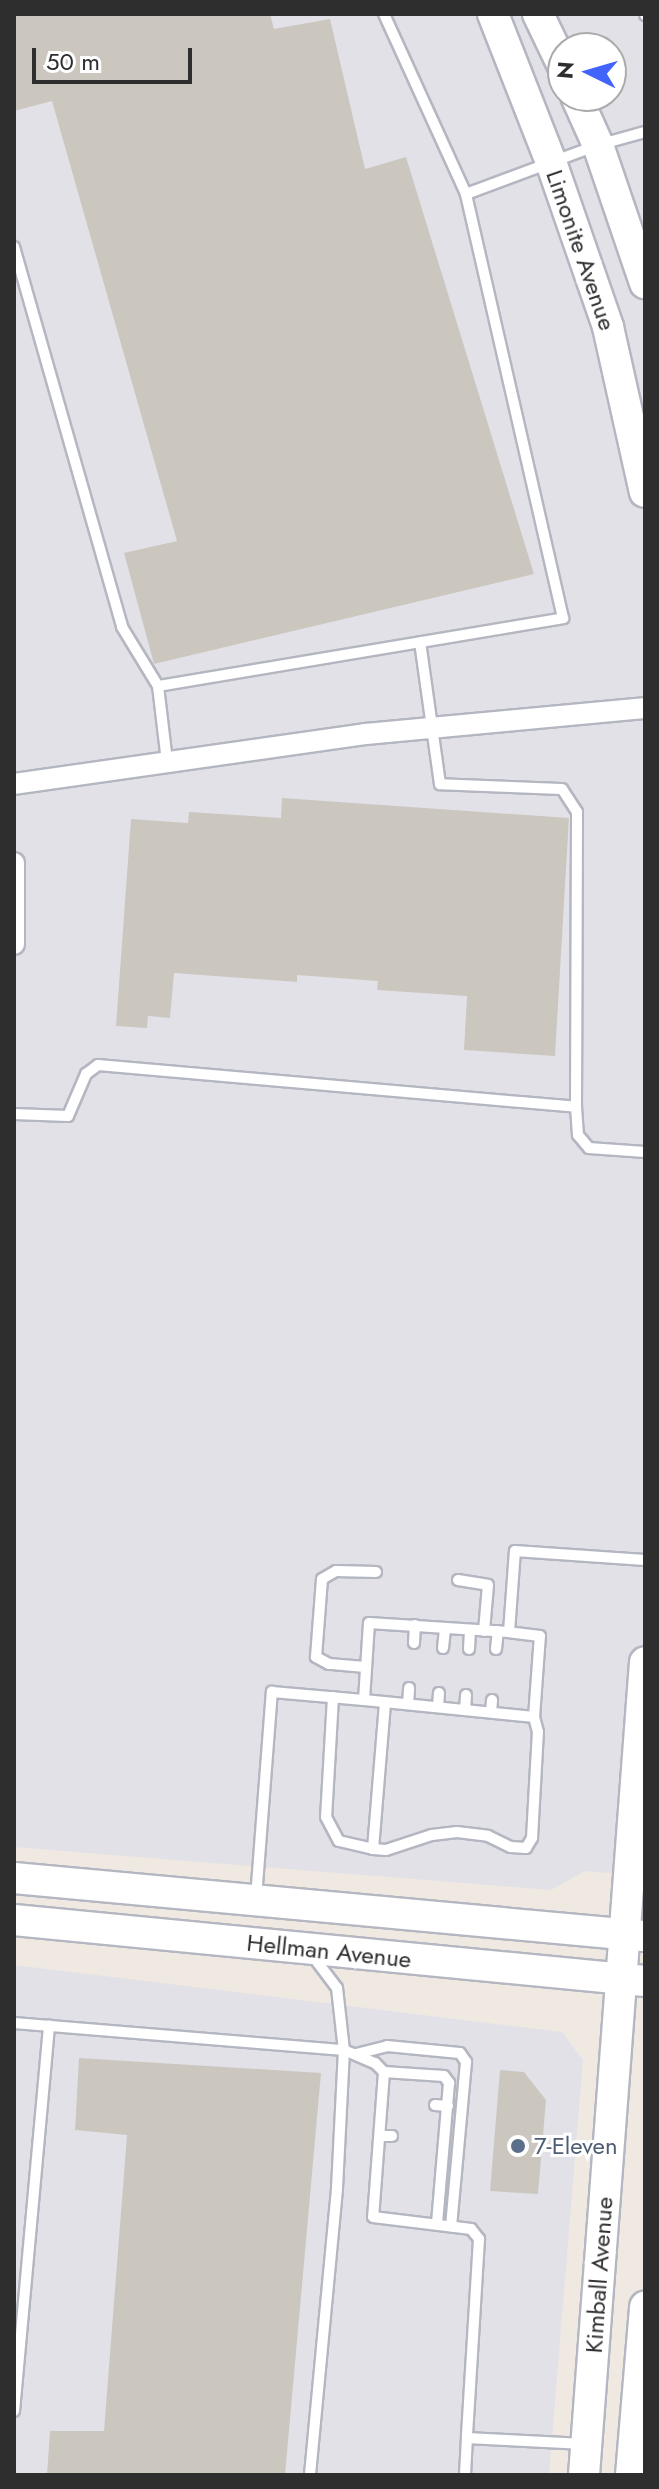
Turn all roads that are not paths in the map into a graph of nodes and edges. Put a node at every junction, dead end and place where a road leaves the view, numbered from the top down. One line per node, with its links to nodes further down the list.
1 (384, 14): 9 (lane)
2 (493, 14): 8 (main road, Limonite Avenue)
3 (538, 14): 4 (main road)
4 (547, 33)
5 (583, 112): 7 (main road, Limonite Avenue)
6 (645, 132): 7 (lane)
7 (598, 145): 8 (lane); 11 (main road, Limonite Avenue)
8 (551, 162): 9 (lane); 12 (main road, Limonite Avenue)
9 (466, 194): 13 (lane)
10 (14, 247): 14 (lane)
11 (645, 283)
12 (645, 492)
13 (420, 642): 14 (lane); 16 (lane)
14 (158, 686): 17 (lane)
15 (645, 708): 16 (street)
16 (433, 728): 17 (street); 21 (lane)
17 (167, 762): 18 (street)
18 (14, 784)
19 (14, 863): 20 (street)
20 (14, 944)
21 (576, 1107): 22 (lane); 23 (lane)
22 (14, 1114)
23 (645, 1152)
24 (645, 1560): 31 (lane)
25 (376, 1572): 37 (lane)
26 (458, 1580): 30 (lane)
27 (415, 1625): 28 (lane); 32 (lane); 37 (lane)
28 (445, 1629): 29 (lane); 33 (lane)
29 (470, 1630): 30 (lane); 34 (lane)
30 (484, 1631): 31 (lane)
31 (504, 1631): 35 (lane); 49 (lane)
32 (414, 1643)
33 (443, 1648)
34 (469, 1649)
35 (496, 1649)
36 (645, 1662): 54 (main road)
37 (365, 1667): 42 (lane)
38 (409, 1688): 45 (lane)
39 (439, 1693): 46 (lane)
40 (466, 1695): 47 (lane)
41 (333, 1697): 42 (lane); 50 (lane); 52 (lane)
42 (364, 1700): 44 (lane)
43 (492, 1700): 48 (lane)
44 (385, 1702): 45 (lane); 50 (lane)
45 (408, 1704): 46 (lane)
46 (438, 1707): 47 (lane)
47 (465, 1710): 48 (lane)
48 (491, 1712): 49 (lane)
49 (534, 1717): 50 (lane)
50 (373, 1849)
51 (14, 1878): 52 (main road, Hellman Avenue)
52 (256, 1901): 54 (main road, Hellman Avenue)
53 (14, 1920): 55 (main road, Hellman Avenue)
54 (635, 1936): 56 (main road)
55 (306, 1948): 56 (main road, Hellman Avenue); 59 (lane)
56 (633, 1980): 75 (main road, Kimball Avenue)
57 (14, 2023): 58 (lane)
58 (49, 2026): 59 (lane); 73 (lane)
59 (344, 2050): 60 (lane); 76 (lane)
60 (356, 2054): 61 (lane); 71 (lane)
61 (384, 2072): 62 (lane); 65 (lane)
62 (383, 2101): 63 (lane); 66 (lane)
63 (395, 2102)
64 (435, 2105): 65 (lane)
65 (448, 2106): 69 (lane)
66 (380, 2136): 67 (lane); 70 (lane)
67 (392, 2136)
68 (429, 2176): 69 (lane)
69 (441, 2177): 70 (lane)
70 (437, 2224): 71 (lane)
71 (451, 2226): 74 (lane)
72 (645, 2307): 79 (main road, Kimball Avenue)
73 (14, 2411)
74 (467, 2438): 75 (lane); 77 (lane)
75 (586, 2444): 78 (main road, Kimball Avenue)
76 (310, 2475)
77 (465, 2475)
78 (584, 2475)
79 (631, 2475)

